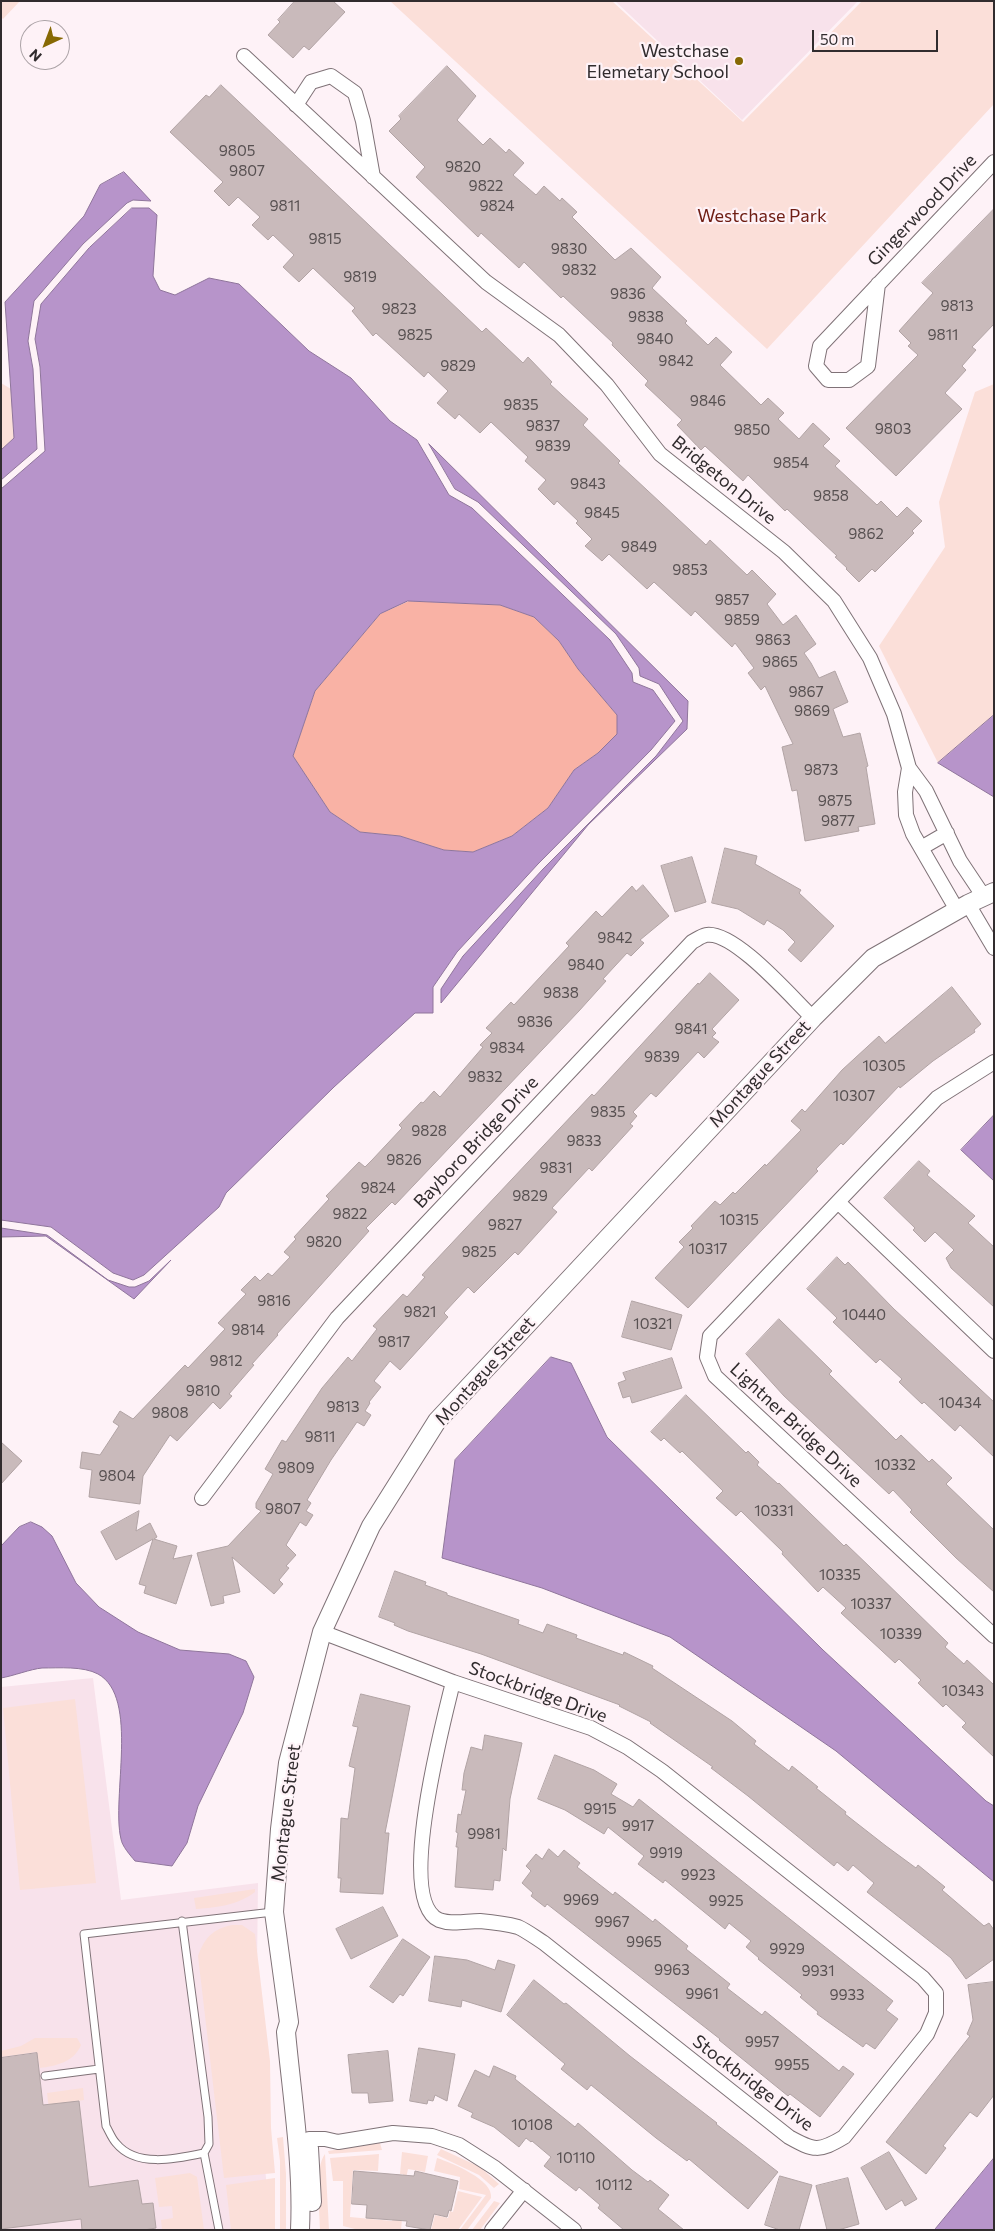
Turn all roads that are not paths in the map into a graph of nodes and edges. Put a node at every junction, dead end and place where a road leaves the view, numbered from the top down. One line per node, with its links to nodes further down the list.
1 (244, 56): 2 (street, Bridgeton Drive)
2 (296, 105): 4 (street, Bridgeton Drive); 4 (street)
3 (994, 162): 5 (street, Gingerwood Drive)
4 (373, 177): 6 (street, Bridgeton Drive)
5 (878, 284): 5 (street, Gingerwood Drive)
6 (909, 768): 7 (street, Bridgeton Drive); 8 (street, Bridgeton Drive)
7 (947, 833): 8 (street); 9 (street, Bridgeton Drive)
8 (921, 848): 9 (street, Bridgeton Drive)
9 (975, 901): 10 (street, Bridgeton Drive); 11 (street, Montague Street)
10 (994, 948)
11 (813, 1018): 15 (street, Bayboro Bridge Drive); 16 (street, Montague Street)
12 (994, 1062): 13 (street, Lightner Bridge Drive)
13 (839, 1204): 14 (street); 17 (street, Lightner Bridge Drive)
14 (994, 1351)
15 (202, 1498)
16 (322, 1632): 18 (street, Stockbridge Drive); 19 (street, Montague Street)
17 (994, 1636)
18 (453, 1682): 18 (street, Stockbridge Drive)
19 (274, 1912): 20 (lane); 21 (street, Montague Street)
20 (182, 1921): 22 (lane); 25 (lane)
21 (289, 2022): 24 (street, Montague Street); 28 (street, Montague Street)
22 (99, 2069): 23 (lane); 25 (lane)
23 (45, 2076)
24 (309, 2140): 26 (street); 29 (street, Montague Street)
25 (204, 2153): 27 (lane)
26 (524, 2190): 30 (street); 31 (street)
27 (219, 2230)
28 (300, 2230)
29 (312, 2230)
30 (492, 2230)
31 (574, 2230)

